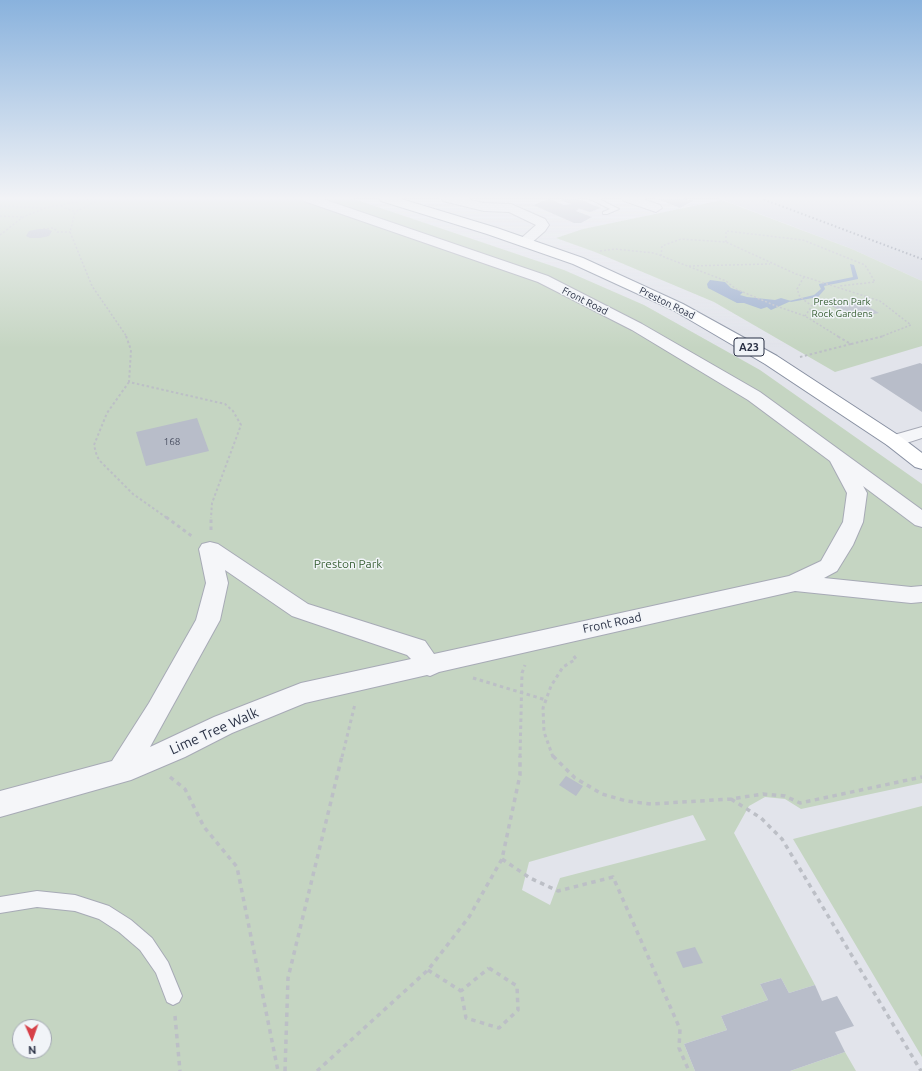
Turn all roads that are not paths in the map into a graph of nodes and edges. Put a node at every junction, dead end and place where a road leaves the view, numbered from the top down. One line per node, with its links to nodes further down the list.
1 (453, 248): 5 (street, Front Road)
2 (541, 248): 4 (highway, Preston Road / A23)
3 (922, 432): 4 (street)
4 (894, 441): 6 (highway, Preston Road / A23)
5 (836, 455): 7 (street, Front Road); 8 (street, Front Road)
6 (922, 463)
7 (922, 520)
8 (795, 583): 9 (street, Front Road); 10 (street, Front Road)
9 (922, 594)
10 (430, 666): 11 (street, Lime Tree Walk); 11 (street)
11 (121, 771): 12 (street, Lime Tree Walk)
12 (0, 804)
13 (0, 905): 14 (lane)
14 (173, 996)

